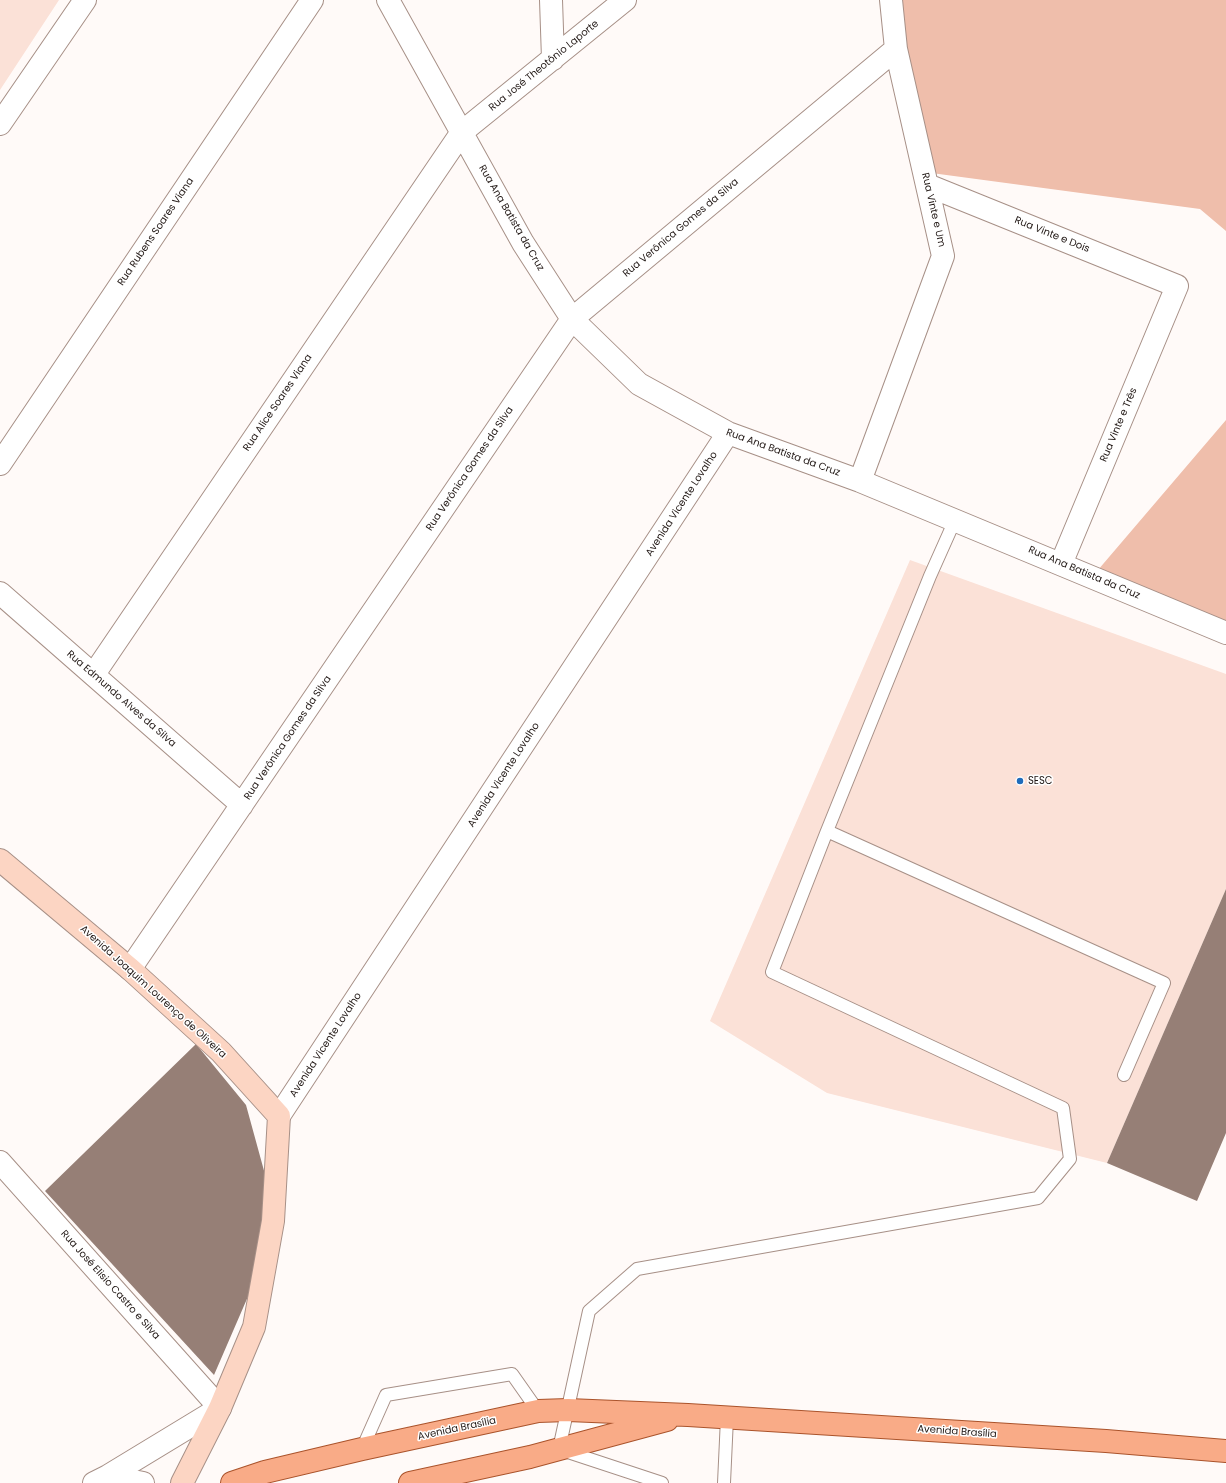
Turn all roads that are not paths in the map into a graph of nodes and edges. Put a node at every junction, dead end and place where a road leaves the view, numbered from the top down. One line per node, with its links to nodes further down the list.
1 (84, 0): 9 (street)
2 (312, 0): 15 (street, Rua Rubens Soares Viana)
3 (388, 0): 10 (street, Rua Ana Batista da Cruz)
4 (551, 0): 8 (street)
5 (626, 0): 8 (street, Rua José Theotônio Laporte)
6 (891, 0): 7 (street, Rua Vinte e Um)
7 (896, 49): 11 (street, Rua Vinte e Um); 13 (street, Rua Verônica Gomes da Silva)
8 (553, 59): 10 (street, Rua José Theotônio Laporte)
9 (0, 124)
10 (462, 132): 13 (street, Rua Ana Batista da Cruz); 21 (street, Rua Alice Soares Viana)
11 (927, 185): 12 (street, Rua Vinte e Dois); 16 (street, Rua Vinte e Um)
12 (1177, 286): 18 (street, Rua Vinte e Três)
13 (572, 319): 14 (street, Rua Ana Batista da Cruz); 22 (street, Rua Verônica Gomes da Silva)
14 (728, 433): 16 (street, Rua Ana Batista da Cruz); 27 (street, Avenida Vicente Lovalho)
15 (0, 464)
16 (860, 481): 17 (street, Rua Ana Batista da Cruz)
17 (955, 520): 18 (street, Rua Ana Batista da Cruz); 23 (lane)
18 (1061, 564): 20 (street, Rua Ana Batista da Cruz)
19 (0, 592): 21 (street, Rua Edmundo Alves da Silva)
20 (1226, 633)
21 (94, 674): 22 (street, Rua Edmundo Alves da Silva)
22 (242, 806): 25 (street, Rua Verônica Gomes da Silva)
23 (827, 831): 26 (lane); 30 (lane)
24 (0, 860): 25 (street, Avenida Joaquim Lourenço de Oliveira)
25 (130, 969): 27 (street, Avenida Joaquim Lourenço de Oliveira)
26 (1124, 1075)
27 (279, 1116): 29 (street)
28 (0, 1162): 29 (street, Rua José Elisio Castro e Silva)
29 (220, 1408): 37 (street); 39 (street)
30 (568, 1410): 31 (main road, Avenida Brasília); 32 (main road, Avenida Brasília); 35 (lane)
31 (538, 1411): 34 (main road, Avenida Brasília); 34 (lane)
32 (688, 1415): 33 (main road, Avenida Brasília); 35 (main road, Avenida Brasília)
33 (728, 1418): 36 (main road, Avenida Brasília); 43 (lane)
34 (362, 1449): 40 (main road, Avenida Brasília)
35 (559, 1449): 41 (main road, Avenida Brasília); 42 (lane)
36 (1226, 1451)
37 (101, 1480): 38 (street)
38 (143, 1483)
39 (182, 1483)
40 (232, 1483)
41 (410, 1483)
42 (662, 1483)
43 (724, 1483)

